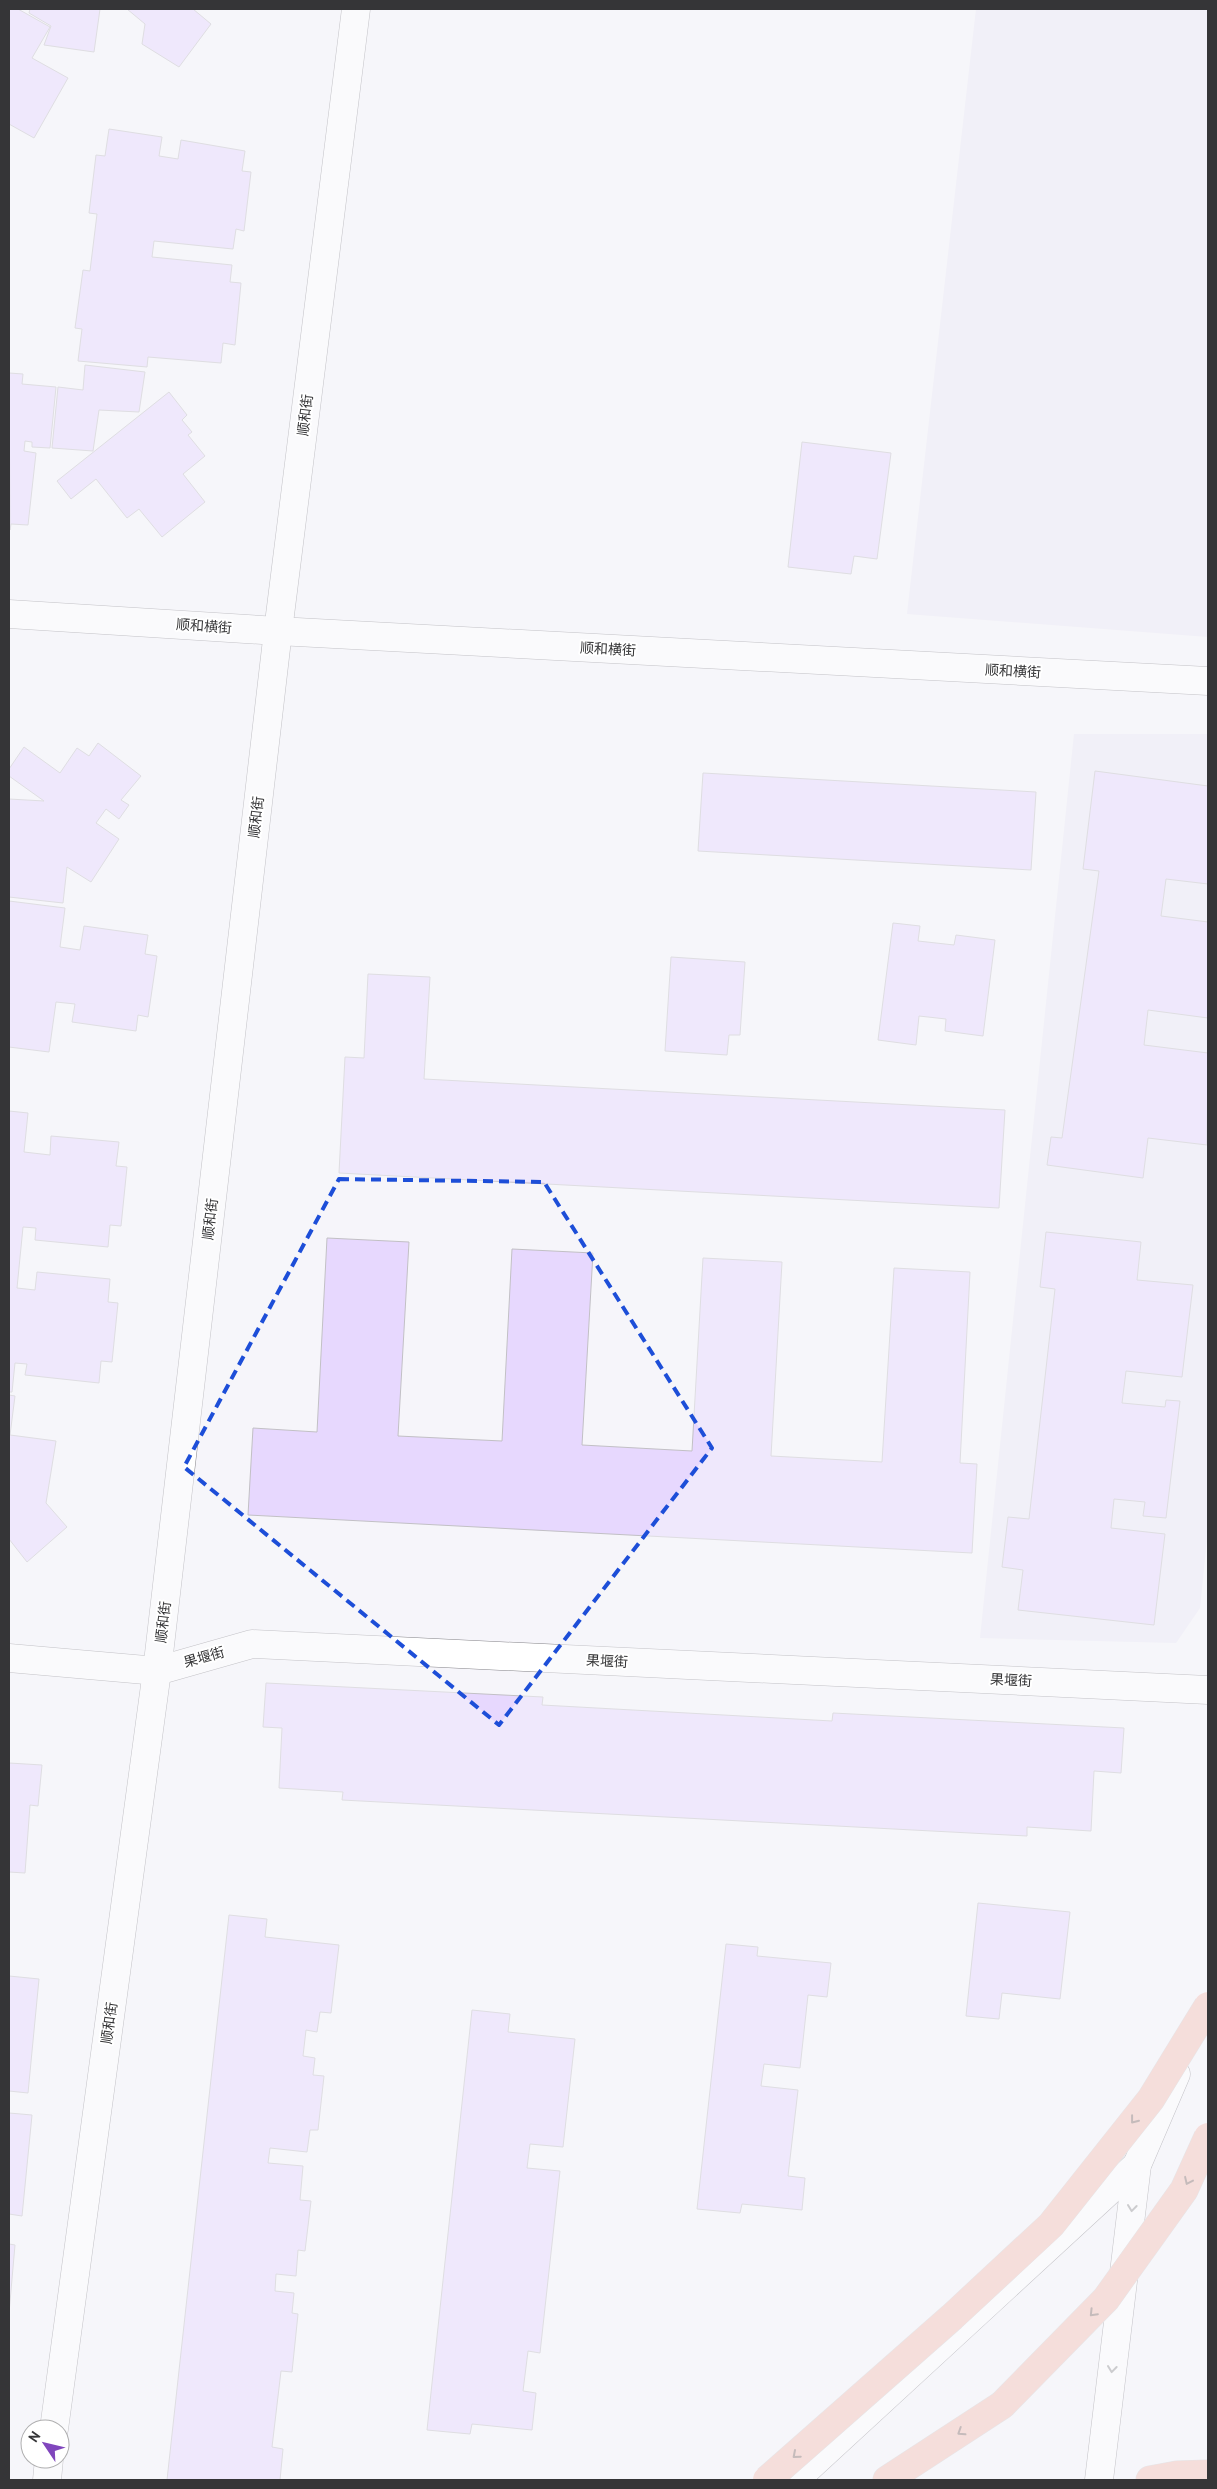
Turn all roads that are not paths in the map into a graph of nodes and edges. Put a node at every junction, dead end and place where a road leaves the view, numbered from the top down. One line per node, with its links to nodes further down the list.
1 (356, 9): 3 (street, 顺和街)
2 (9, 614): 3 (street, 顺和横街)
3 (278, 631): 4 (street, 顺和横街); 6 (street, 顺和街)
4 (1208, 681)
5 (9, 1658): 6 (street, 果堰街)
6 (157, 1671): 7 (street, 果堰街); 12 (street, 顺和街)
7 (1208, 1690)
8 (1208, 1999): 11 (street)
9 (1208, 2006): 14 (highway, one-way to 14, bridge)
10 (1208, 2137): 16 (highway, one-way to 16, bridge)
11 (1137, 2165): 15 (street); 17 (street, one-way to 17)
12 (55, 2419)
13 (1208, 2474): 18 (highway)
14 (767, 2480)
15 (795, 2480)
16 (887, 2480)
17 (1099, 2480)
18 (1150, 2480)

